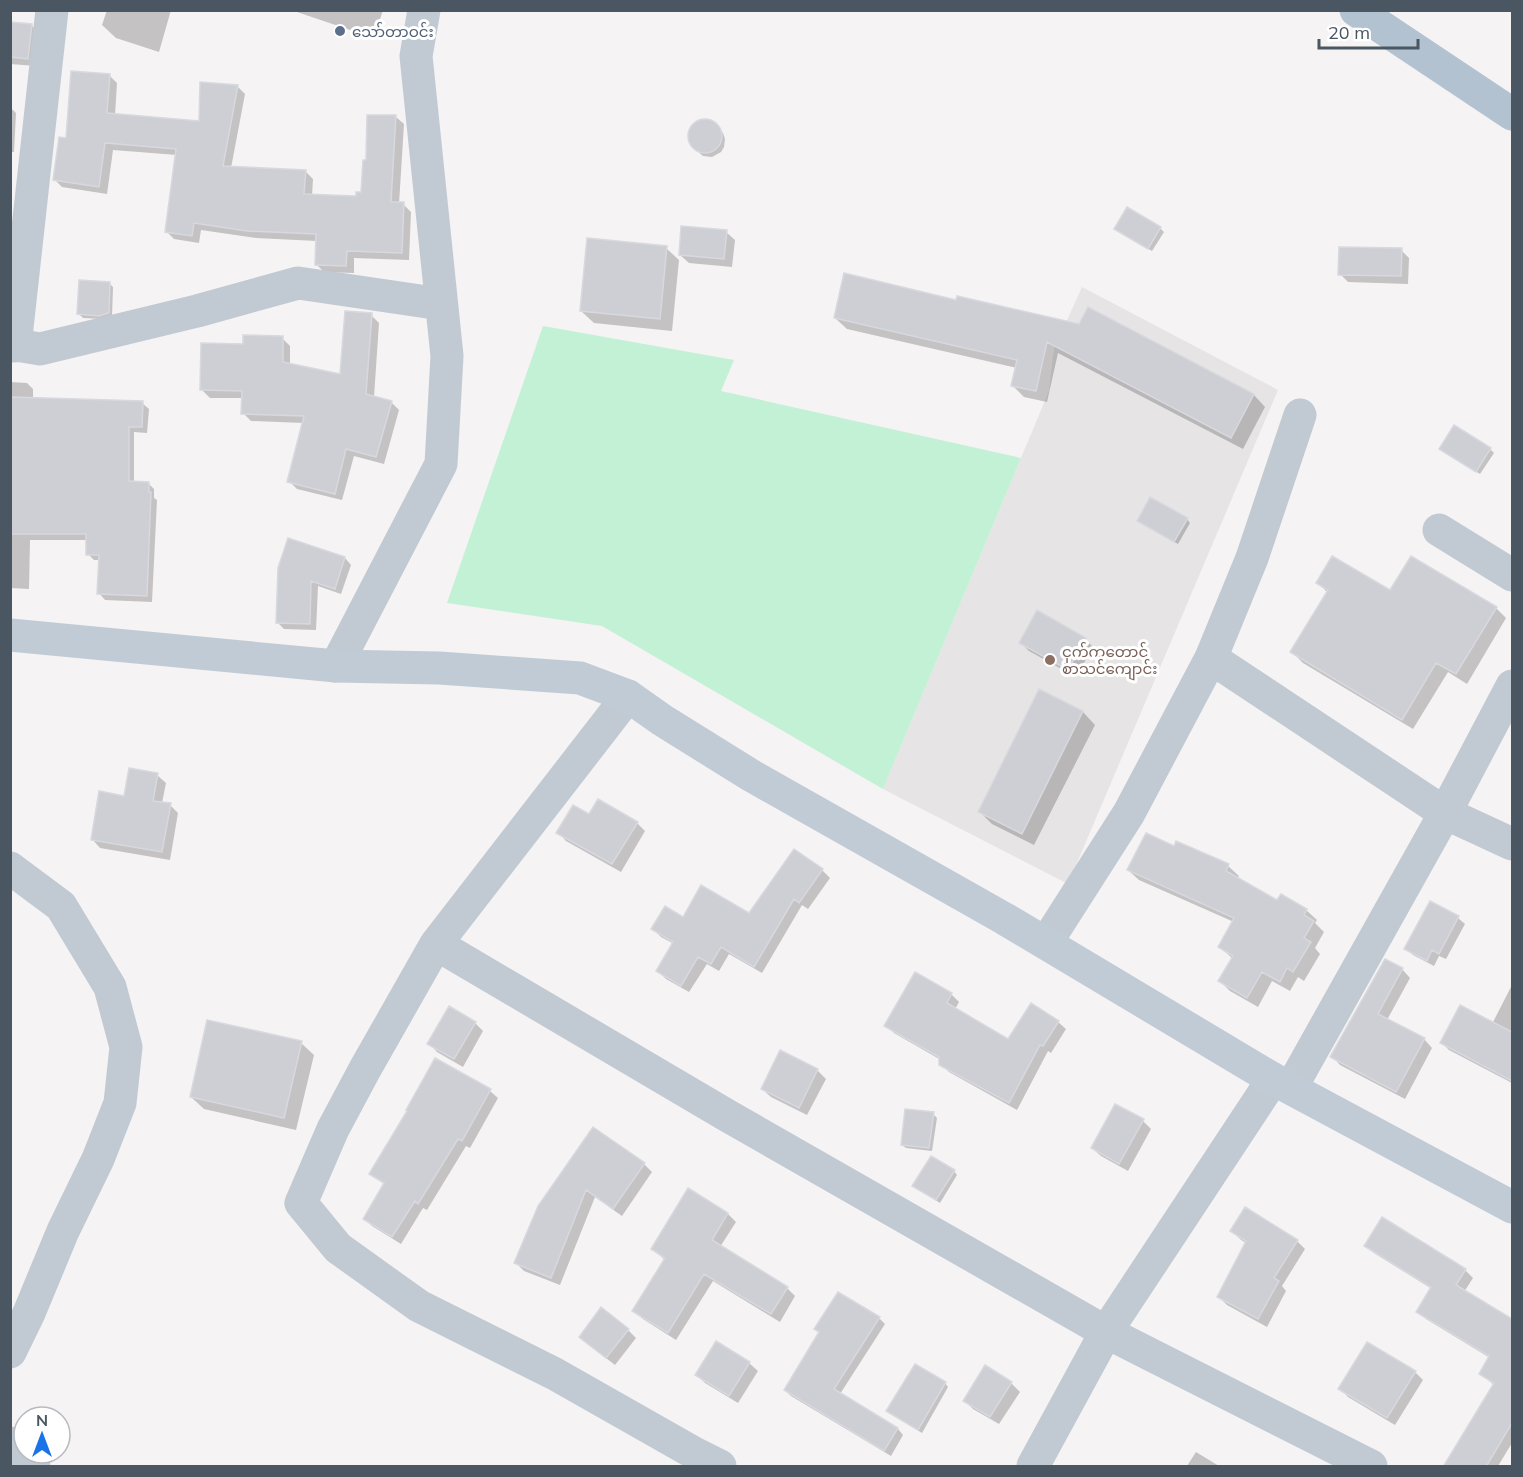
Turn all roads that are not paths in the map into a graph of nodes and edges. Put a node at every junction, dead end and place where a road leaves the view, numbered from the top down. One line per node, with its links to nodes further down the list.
1 (52, 10): 6 (street)
2 (424, 10): 5 (street)
3 (1356, 10): 4 (main road)
4 (1512, 114)
5 (441, 304): 6 (street); 12 (street)
6 (13, 345)
7 (1300, 416): 11 (street)
8 (1439, 530): 9 (street)
9 (1512, 575)
10 (10, 635): 12 (main road)
11 (1210, 658): 15 (street); 18 (street)
12 (336, 666): 14 (main road)
13 (1512, 686): 15 (street)
14 (628, 696): 18 (main road); 19 (street)
15 (1445, 813): 16 (street); 20 (street)
16 (1512, 844)
17 (10, 868): 23 (street)
18 (1046, 943): 20 (main road)
19 (436, 944): 22 (street); 26 (street)
20 (1282, 1084): 21 (main road); 22 (street)
21 (1512, 1207)
22 (1106, 1332): 27 (street); 28 (street)
23 (10, 1352)
24 (10, 1443): 25 (street)
25 (34, 1467)
26 (720, 1467)
27 (1034, 1467)
28 (1371, 1467)

